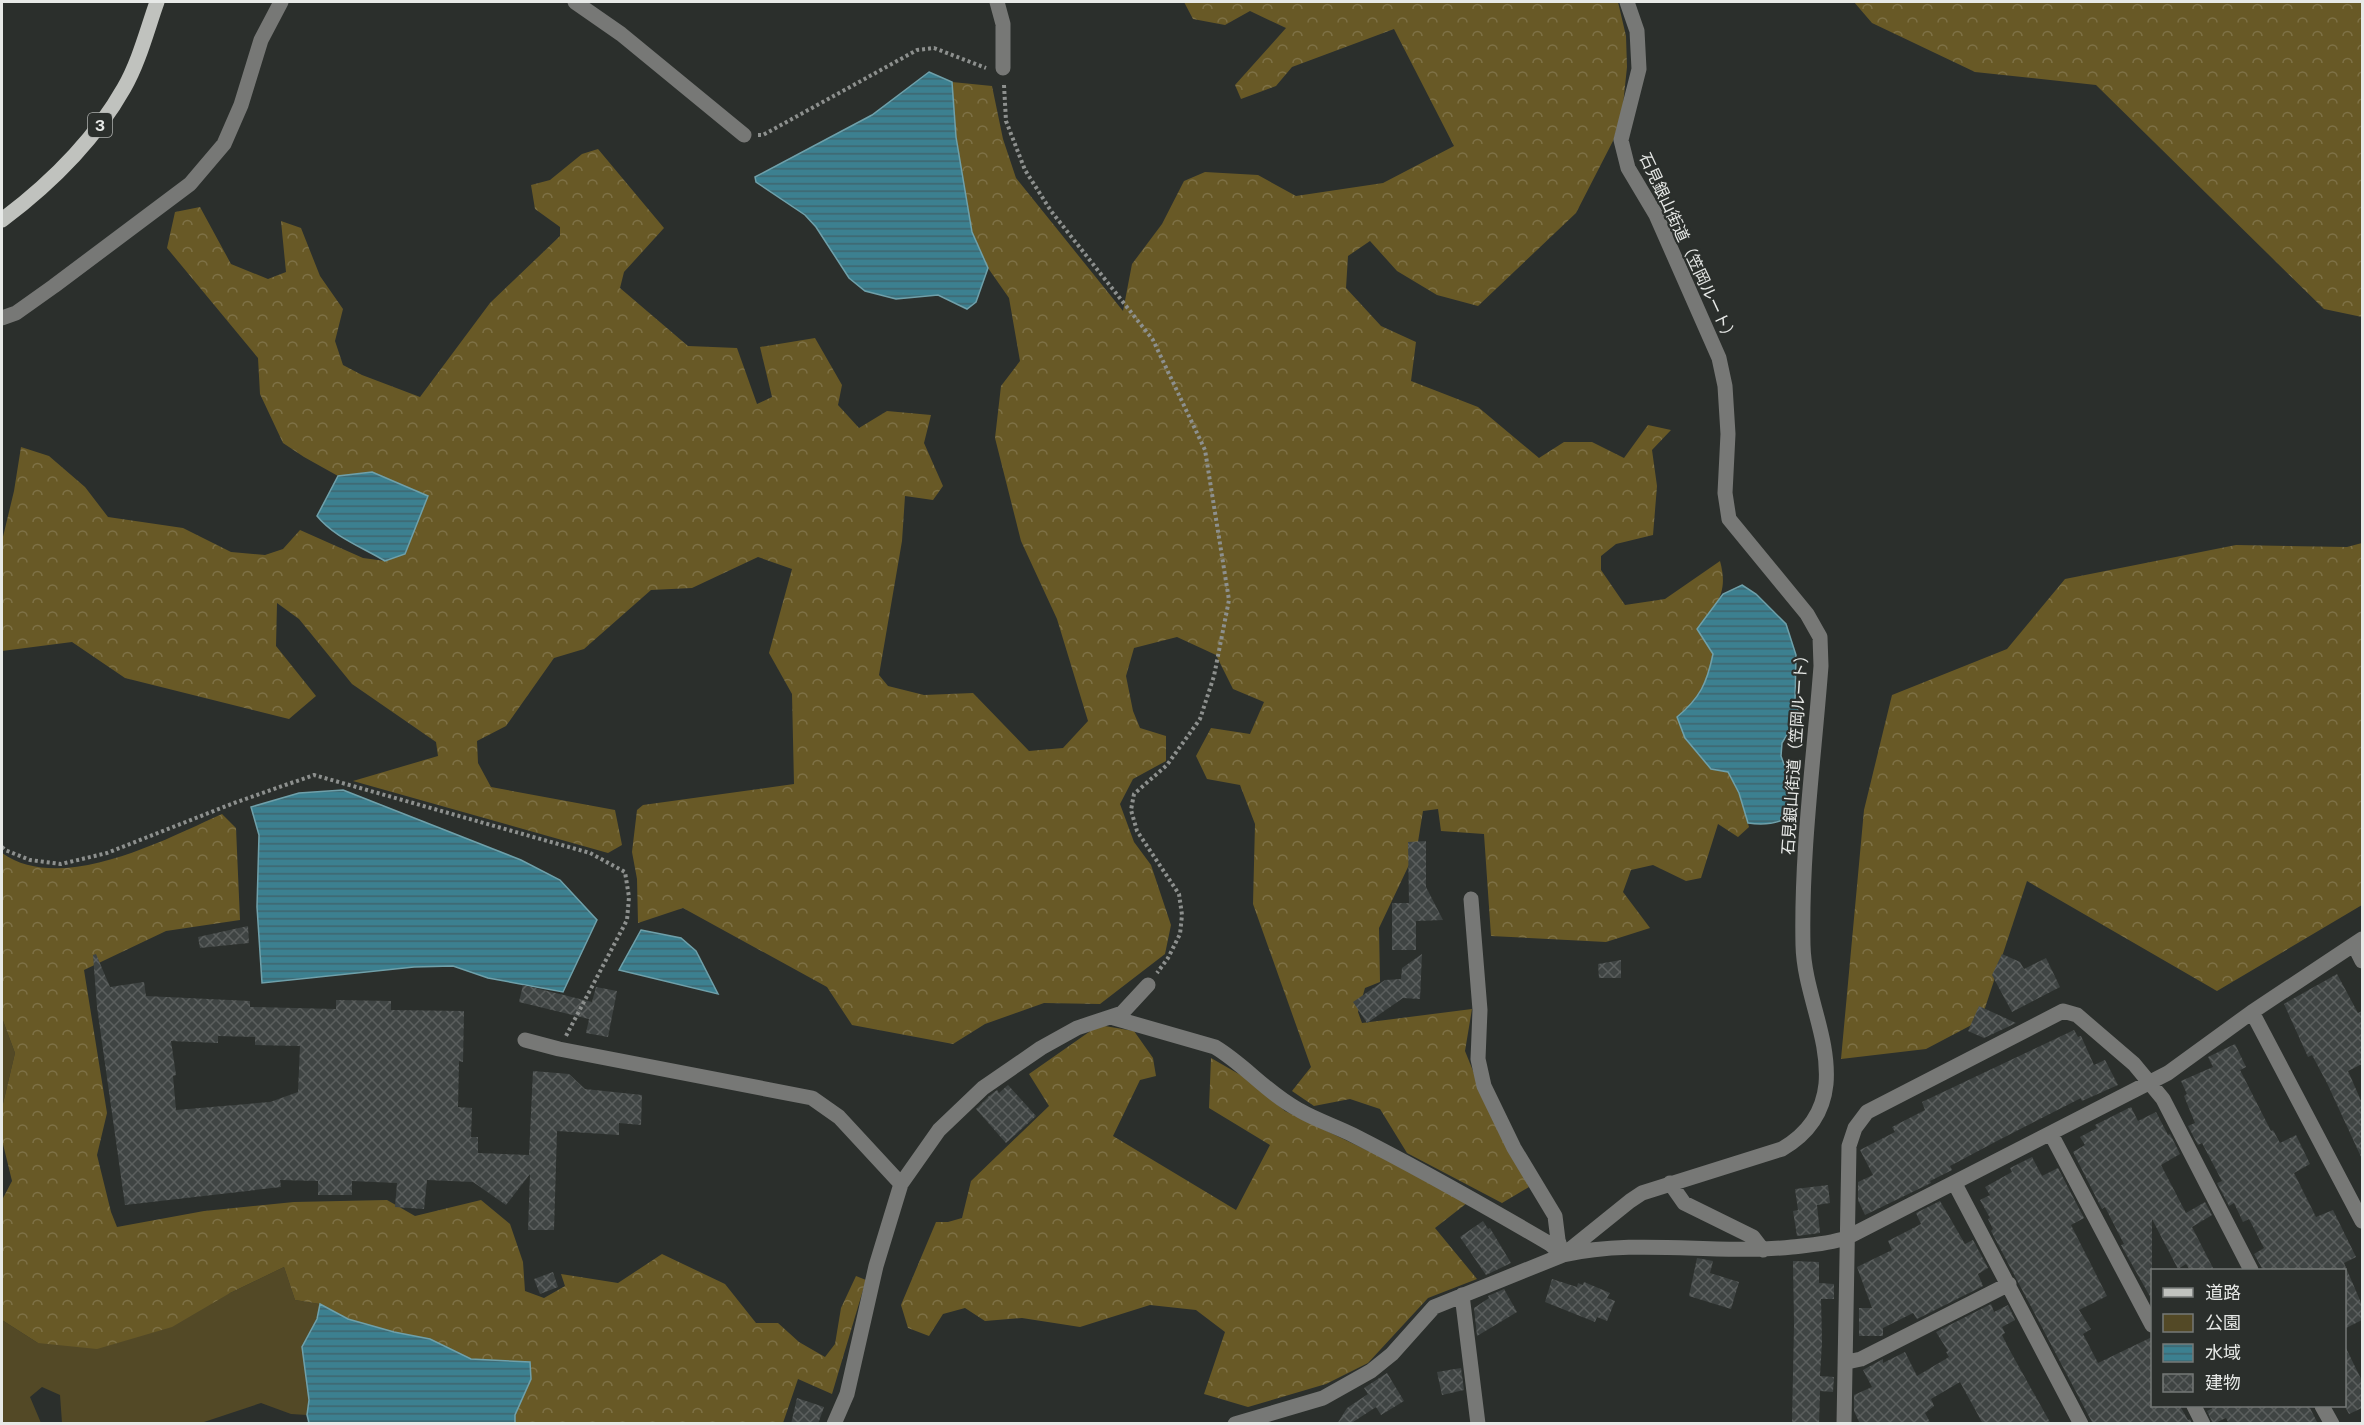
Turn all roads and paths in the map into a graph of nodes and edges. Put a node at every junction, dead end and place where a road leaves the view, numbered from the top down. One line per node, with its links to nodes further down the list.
1 (158, 2): 8 (main road, 3)
2 (281, 2): 9 (street)
3 (575, 2): 7 (street)
4 (997, 2): 6 (street)
5 (1627, 2): 21 (street, 石見銀山街道（笠岡ルート）)
6 (1003, 68): 7 (path); 14 (path)
7 (744, 135)
8 (2, 220)
9 (2, 318)
10 (2, 846): 18 (path)
11 (1471, 899): 27 (street)
12 (2358, 942): 13 (street); 15 (street)
13 (2362, 961)
14 (1148, 986): 16 (street)
15 (2252, 1012): 19 (street); 24 (street)
16 (1114, 1018): 22 (street); 27 (street)
17 (525, 1040): 18 (street)
18 (559, 1049): 22 (street)
19 (2151, 1082): 20 (street); 25 (street); 28 (street)
20 (2051, 1134): 23 (street); 31 (street)
21 (1670, 1183): 26 (street); 27 (street, 石見銀山街道（笠岡ルート）)
22 (901, 1184): 36 (street)
23 (1955, 1184): 25 (street); 29 (street)
24 (2362, 1221)
25 (1846, 1238): 26 (street); 32 (street)
26 (1763, 1250): 27 (street)
27 (1563, 1255): 30 (street)
28 (2250, 1269)
29 (2009, 1284): 32 (street); 35 (street)
30 (1461, 1294): 37 (street); 38 (street)
31 (2151, 1323)
32 (1846, 1362): 39 (street)
33 (2195, 1407): 40 (street)
34 (2323, 1407): 41 (street)
35 (2078, 1423)
36 (834, 1424)
37 (1235, 1424)
38 (1478, 1424)
39 (1844, 1424)
40 (2204, 1424)
41 (2332, 1424)

